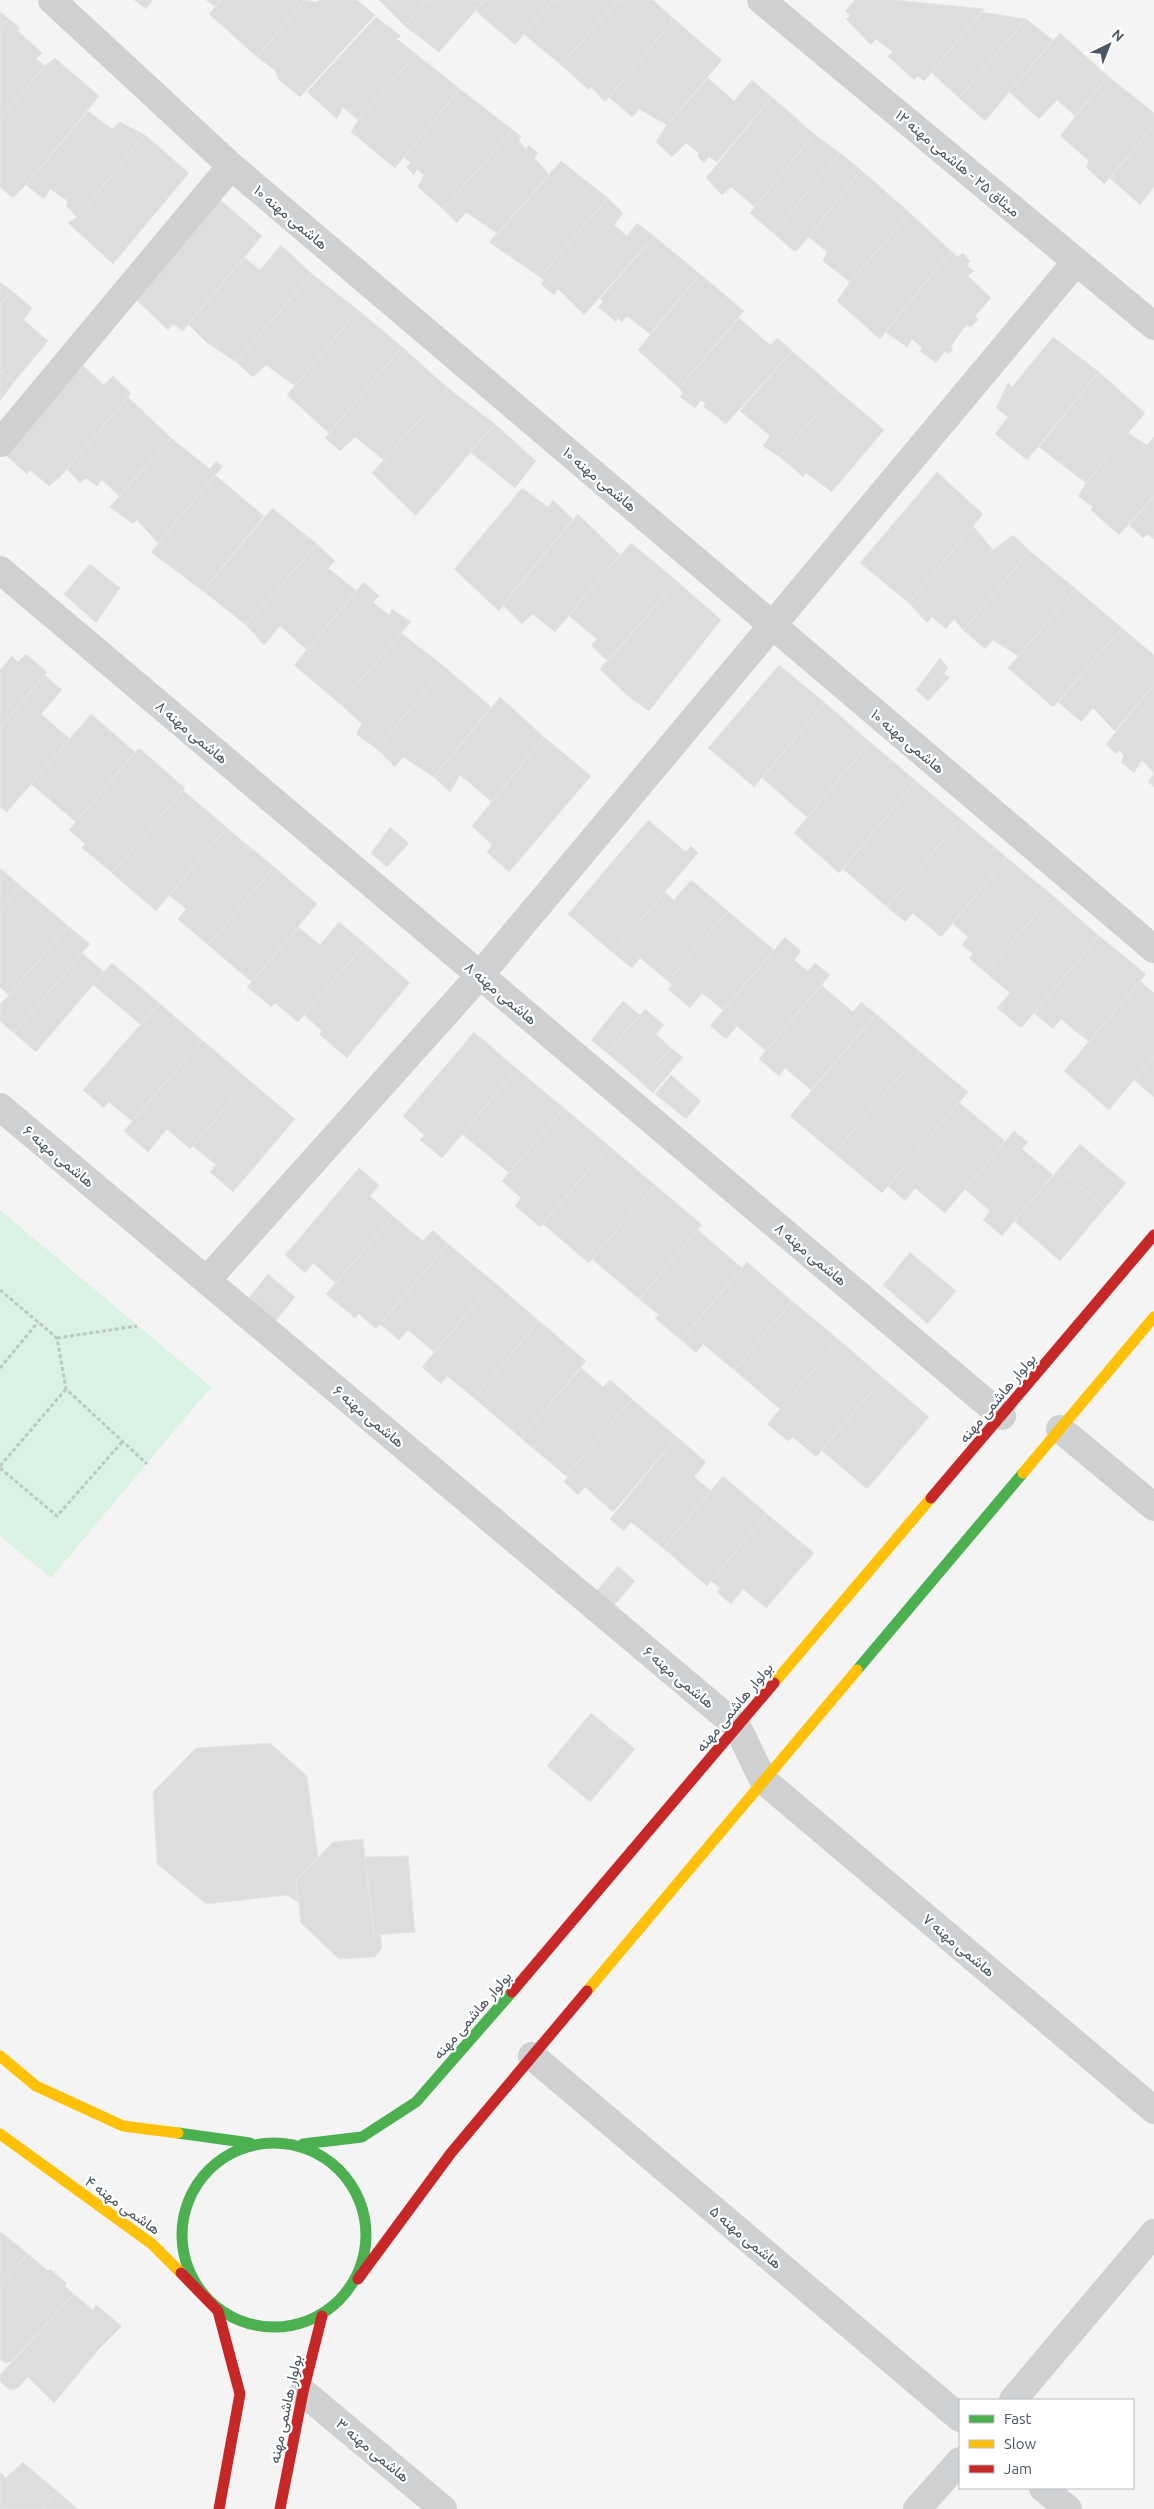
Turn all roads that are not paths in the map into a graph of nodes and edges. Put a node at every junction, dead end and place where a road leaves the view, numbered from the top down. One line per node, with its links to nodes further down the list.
1 (52, 0): 3 (street, هاشمی مهنه ۱۰)
2 (761, 0): 4 (street, میثاق ۲۵ - هاشمی مهنه ۱۲)
3 (231, 166): 6 (street); 8 (street, هاشمی مهنه ۱۰)
4 (1076, 262): 5 (street, میثاق ۲۵ - هاشمی مهنه ۱۲); 8 (street)
5 (1154, 326)
6 (0, 443)
7 (0, 570): 10 (street, هاشمی مهنه ۸)
8 (772, 625): 9 (street, هاشمی مهنه ۱۰); 10 (street)
9 (1154, 949)
10 (480, 975): 13 (street); 15 (street, هاشمی مهنه ۸)
11 (0, 1107): 13 (street, هاشمی مهنه ۶)
12 (1154, 1235): 15 (street, بولوار هاشمی مهنه)
13 (207, 1280): 18 (street, هاشمی مهنه ۶)
14 (1154, 1316): 16 (street)
15 (1002, 1416): 18 (street, بولوار هاشمی مهنه)
16 (1060, 1429): 17 (street); 19 (street)
17 (1154, 1507)
18 (737, 1726): 19 (street); 25 (street, بولوار هاشمی مهنه)
19 (763, 1780): 21 (street); 22 (street, هاشمی مهنه ۷)
20 (0, 2056): 24 (street)
21 (532, 2056): 27 (street); 32 (street, هاشمی مهنه ۵)
22 (1154, 2110)
23 (0, 2134): 28 (street, هاشمی مهنه ۴)
24 (250, 2143): 25 (street, بولوار هاشمی مهنه); 28 (street)
25 (303, 2144): 27 (street)
26 (1154, 2233): 31 (street)
27 (358, 2279): 29 (street)
28 (218, 2311): 29 (street); 35 (street)
29 (322, 2316): 30 (street, بولوار هاشمی مهنه)
30 (303, 2392): 36 (street, بولوار هاشمی مهنه); 37 (street, هاشمی مهنه ۳)
31 (1014, 2399)
32 (959, 2417)
33 (959, 2463): 38 (street)
34 (1044, 2489): 39 (street)
35 (219, 2509)
36 (280, 2509)
37 (443, 2509)
38 (917, 2509)
39 (1068, 2509)

